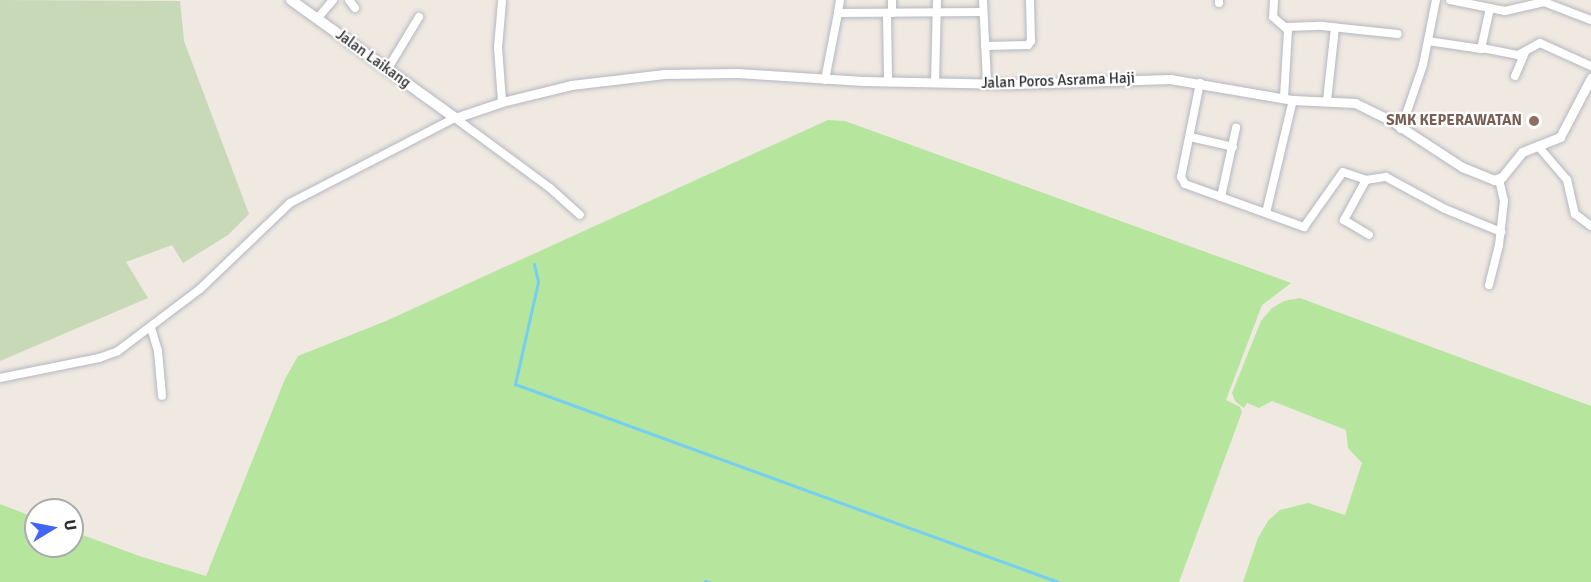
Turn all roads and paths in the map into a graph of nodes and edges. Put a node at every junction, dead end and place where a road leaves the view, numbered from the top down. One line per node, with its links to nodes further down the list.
1 (291, 0): 20 (main road, Jalan Laikang)
2 (333, 0): 20 (street)
3 (349, 0): 13 (street)
4 (840, 0): 16 (street)
5 (891, 0): 17 (street)
6 (937, 0): 18 (street)
7 (983, 0): 15 (street)
8 (1030, 0): 26 (street)
9 (1274, 0): 22 (street)
10 (1436, 0): 25 (street)
11 (1450, 0): 14 (street)
12 (502, 2): 40 (street)
13 (356, 8)
14 (1490, 8): 21 (street); 27 (street)
15 (983, 12): 18 (street); 26 (street)
16 (838, 13): 17 (street); 33 (street)
17 (889, 14): 18 (street); 34 (street)
18 (937, 14): 35 (street)
19 (419, 17): 30 (street)
20 (317, 19): 30 (main road, Jalan Laikang)
21 (1591, 20)
22 (1286, 27): 23 (street); 38 (street)
23 (1335, 27): 24 (street); 39 (street)
24 (1398, 34)
25 (1428, 41): 27 (street); 43 (street)
26 (985, 46): 36 (street)
27 (1482, 48): 28 (street)
28 (1525, 53): 29 (street); 31 (street)
29 (1591, 66)
30 (387, 70): 41 (main road, Jalan Laikang)
31 (1515, 76)
32 (1591, 78): 45 (street)
33 (825, 80): 34 (street, Jalan Poros Asrama Haji); 40 (street, Jalan Poros Asrama Haji)
34 (888, 81): 35 (street, Jalan Poros Asrama Haji)
35 (935, 83): 36 (street, Jalan Poros Asrama Haji)
36 (987, 83): 37 (street, Jalan Poros Asrama Haji)
37 (1200, 83): 38 (street, Jalan Poros Asrama Haji); 44 (street)
38 (1289, 99): 39 (street, Jalan Poros Asrama Haji); 50 (street)
39 (1326, 101): 43 (street, Jalan Poros Asrama Haji)
40 (502, 102): 41 (street, Jalan Poros Asrama Haji)
41 (455, 118): 51 (street); 56 (street)
42 (1236, 128): 46 (street)
43 (1401, 129): 47 (street, Jalan Poros Asrama Haji)
44 (1190, 137): 46 (street); 49 (street)
45 (1538, 146): 47 (street); 52 (street)
46 (1233, 147): 49 (street)
47 (1499, 179): 53 (street)
48 (1366, 180): 50 (street); 53 (street); 54 (street)
49 (1221, 197): 50 (street)
50 (1266, 213)
51 (580, 215)
52 (1591, 225)
53 (1500, 232): 55 (street)
54 (1369, 235)
55 (1490, 285)
56 (151, 328): 57 (street); 58 (street)
57 (0, 378)
58 (162, 396)

